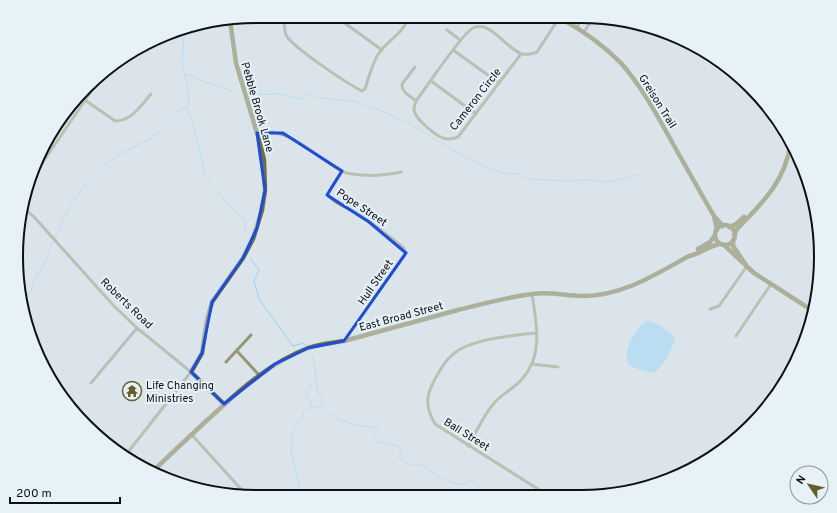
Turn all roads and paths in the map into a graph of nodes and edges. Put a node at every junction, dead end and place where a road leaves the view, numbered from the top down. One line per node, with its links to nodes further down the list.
1 (285, 23): 13 (street)
2 (347, 23): 13 (street)
3 (407, 23): 13 (street)
4 (557, 23): 15 (street)
5 (569, 23): 9 (street, Greison Trail)
6 (580, 23): 9 (street)
7 (590, 23): 11 (street)
8 (230, 24): 24 (street, Pebble Brook Lane)
9 (577, 27): 11 (street, Greison Trail)
10 (447, 30): 12 (street)
11 (584, 32): 31 (street, Greison Trail)
12 (460, 40): 14 (street); 15 (street)
13 (382, 50)
14 (453, 50): 17 (street); 18 (street)
15 (521, 54): 18 (street, Cameron Circle)
16 (415, 67): 22 (street)
17 (431, 81): 22 (street); 23 (street)
18 (499, 83): 23 (street, Cameron Circle)
19 (90, 92): 21 (street)
20 (151, 94): 21 (street)
21 (85, 100): 26 (street)
22 (416, 101): 23 (street, Cameron Circle)
23 (476, 114)
24 (257, 133): 27 (street); 53 (street, Pebble Brook Lane)
25 (789, 151): 29 (street)
26 (44, 161)
27 (342, 171): 28 (street); 37 (street, Pope Street)
28 (401, 172)
29 (754, 210): 32 (street); 35 (street)
30 (27, 211): 44 (street, Roberts Road)
31 (714, 216): 32 (street, Greison Trail); 33 (street, Greison Trail)
32 (726, 226): 33 (street); 35 (street)
33 (717, 230): 34 (street, East Broad Street)
34 (715, 235): 36 (street); 38 (street, East Broad Street)
35 (734, 238): 36 (street, East Broad Street); 39 (street)
36 (723, 245): 38 (street, East Broad Street); 39 (street)
37 (406, 253): 48 (street, Hull Street)
38 (689, 256): 41 (street, East Broad Street)
39 (747, 266): 40 (street); 43 (street)
40 (771, 284): 42 (street); 47 (street)
41 (532, 294): 45 (street); 48 (street, East Broad Street)
42 (808, 308)
43 (710, 309)
44 (137, 328): 53 (street, Roberts Road); 55 (street)
45 (536, 333): 51 (street); 58 (street, Ball Street)
46 (251, 336): 49 (street)
47 (736, 336)
48 (344, 341): 54 (street, East Broad Street)
49 (237, 351): 50 (street); 54 (street)
50 (226, 362)
51 (532, 364): 52 (street); 58 (street)
52 (558, 367)
53 (191, 372): 56 (street, Roberts Road); 59 (street)
54 (258, 375): 56 (street, East Broad Street)
55 (91, 383)
56 (224, 404): 57 (street, East Broad Street)
57 (191, 434): 60 (street, East Broad Street); 61 (street)
58 (468, 446): 62 (street, Ball Street)
59 (128, 452)
60 (157, 468)
61 (241, 490)
62 (539, 490)

